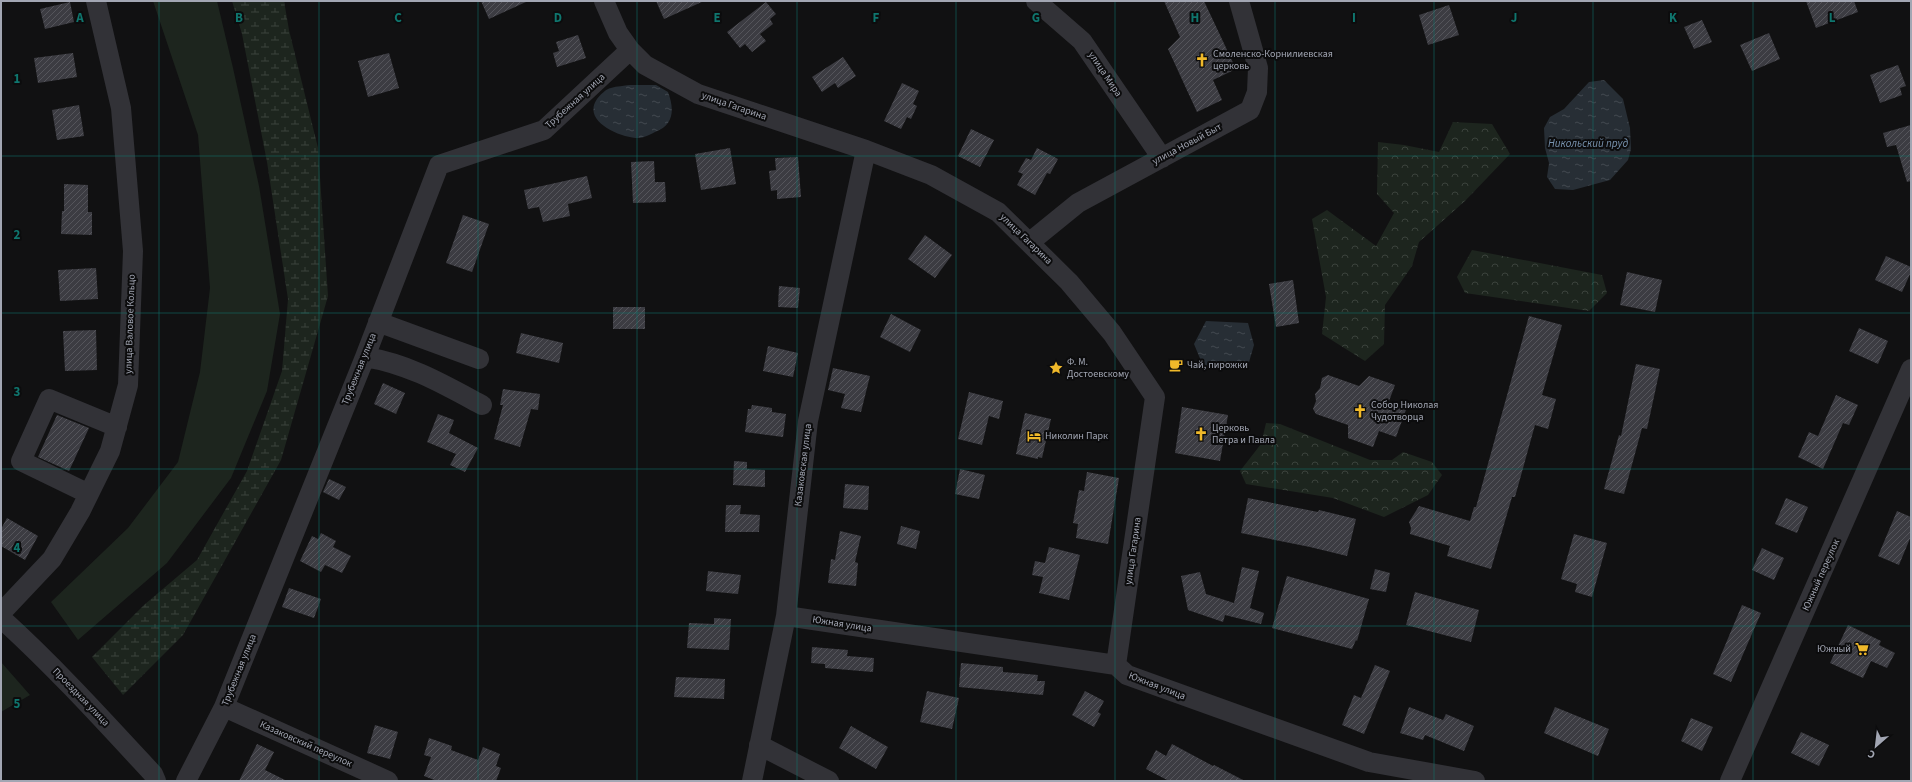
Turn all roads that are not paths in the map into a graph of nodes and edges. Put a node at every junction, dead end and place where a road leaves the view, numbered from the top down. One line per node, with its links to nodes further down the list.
1 (96, 1): 14 (street, улица Валовое Кольцо)
2 (604, 1): 5 (street, улица Гагарина)
3 (1036, 1): 7 (street, улица Мира)
4 (1239, 1): 7 (street, улица Новый Быт)
5 (630, 50): 6 (street, улица Гагарина); 9 (street, Трубежная улица)
6 (866, 150): 8 (street, улица Гагарина); 17 (street, Казаковская улица)
7 (1162, 158): 8 (street, улица Новый Быт)
8 (1030, 242): 19 (street, улица Гагарина)
9 (378, 322): 10 (street, Трубежная улица); 11 (street)
10 (365, 357): 13 (street); 20 (street, Трубежная улица)
11 (479, 359)
12 (1911, 369): 28 (street, Южный переулок)
13 (482, 405)
14 (117, 427): 15 (street, улица Валовое Кольцо); 15 (street)
15 (89, 494): 16 (street, улица Валовое Кольцо)
16 (1, 613)
17 (786, 616): 19 (street, Южная улица); 21 (street, Казаковская улица)
18 (1, 618): 23 (street, Проездная улица)
19 (1116, 665): 27 (street, Южная улица)
20 (224, 707): 22 (street, Трубежная улица); 24 (street, Казаковский переулок)
21 (759, 745): 25 (street, Казаковская улица); 26 (street)
22 (189, 774): 23 (street)
23 (155, 777)
24 (388, 781)
25 (752, 781)
26 (829, 781)
27 (1475, 781)
28 (1730, 781)

